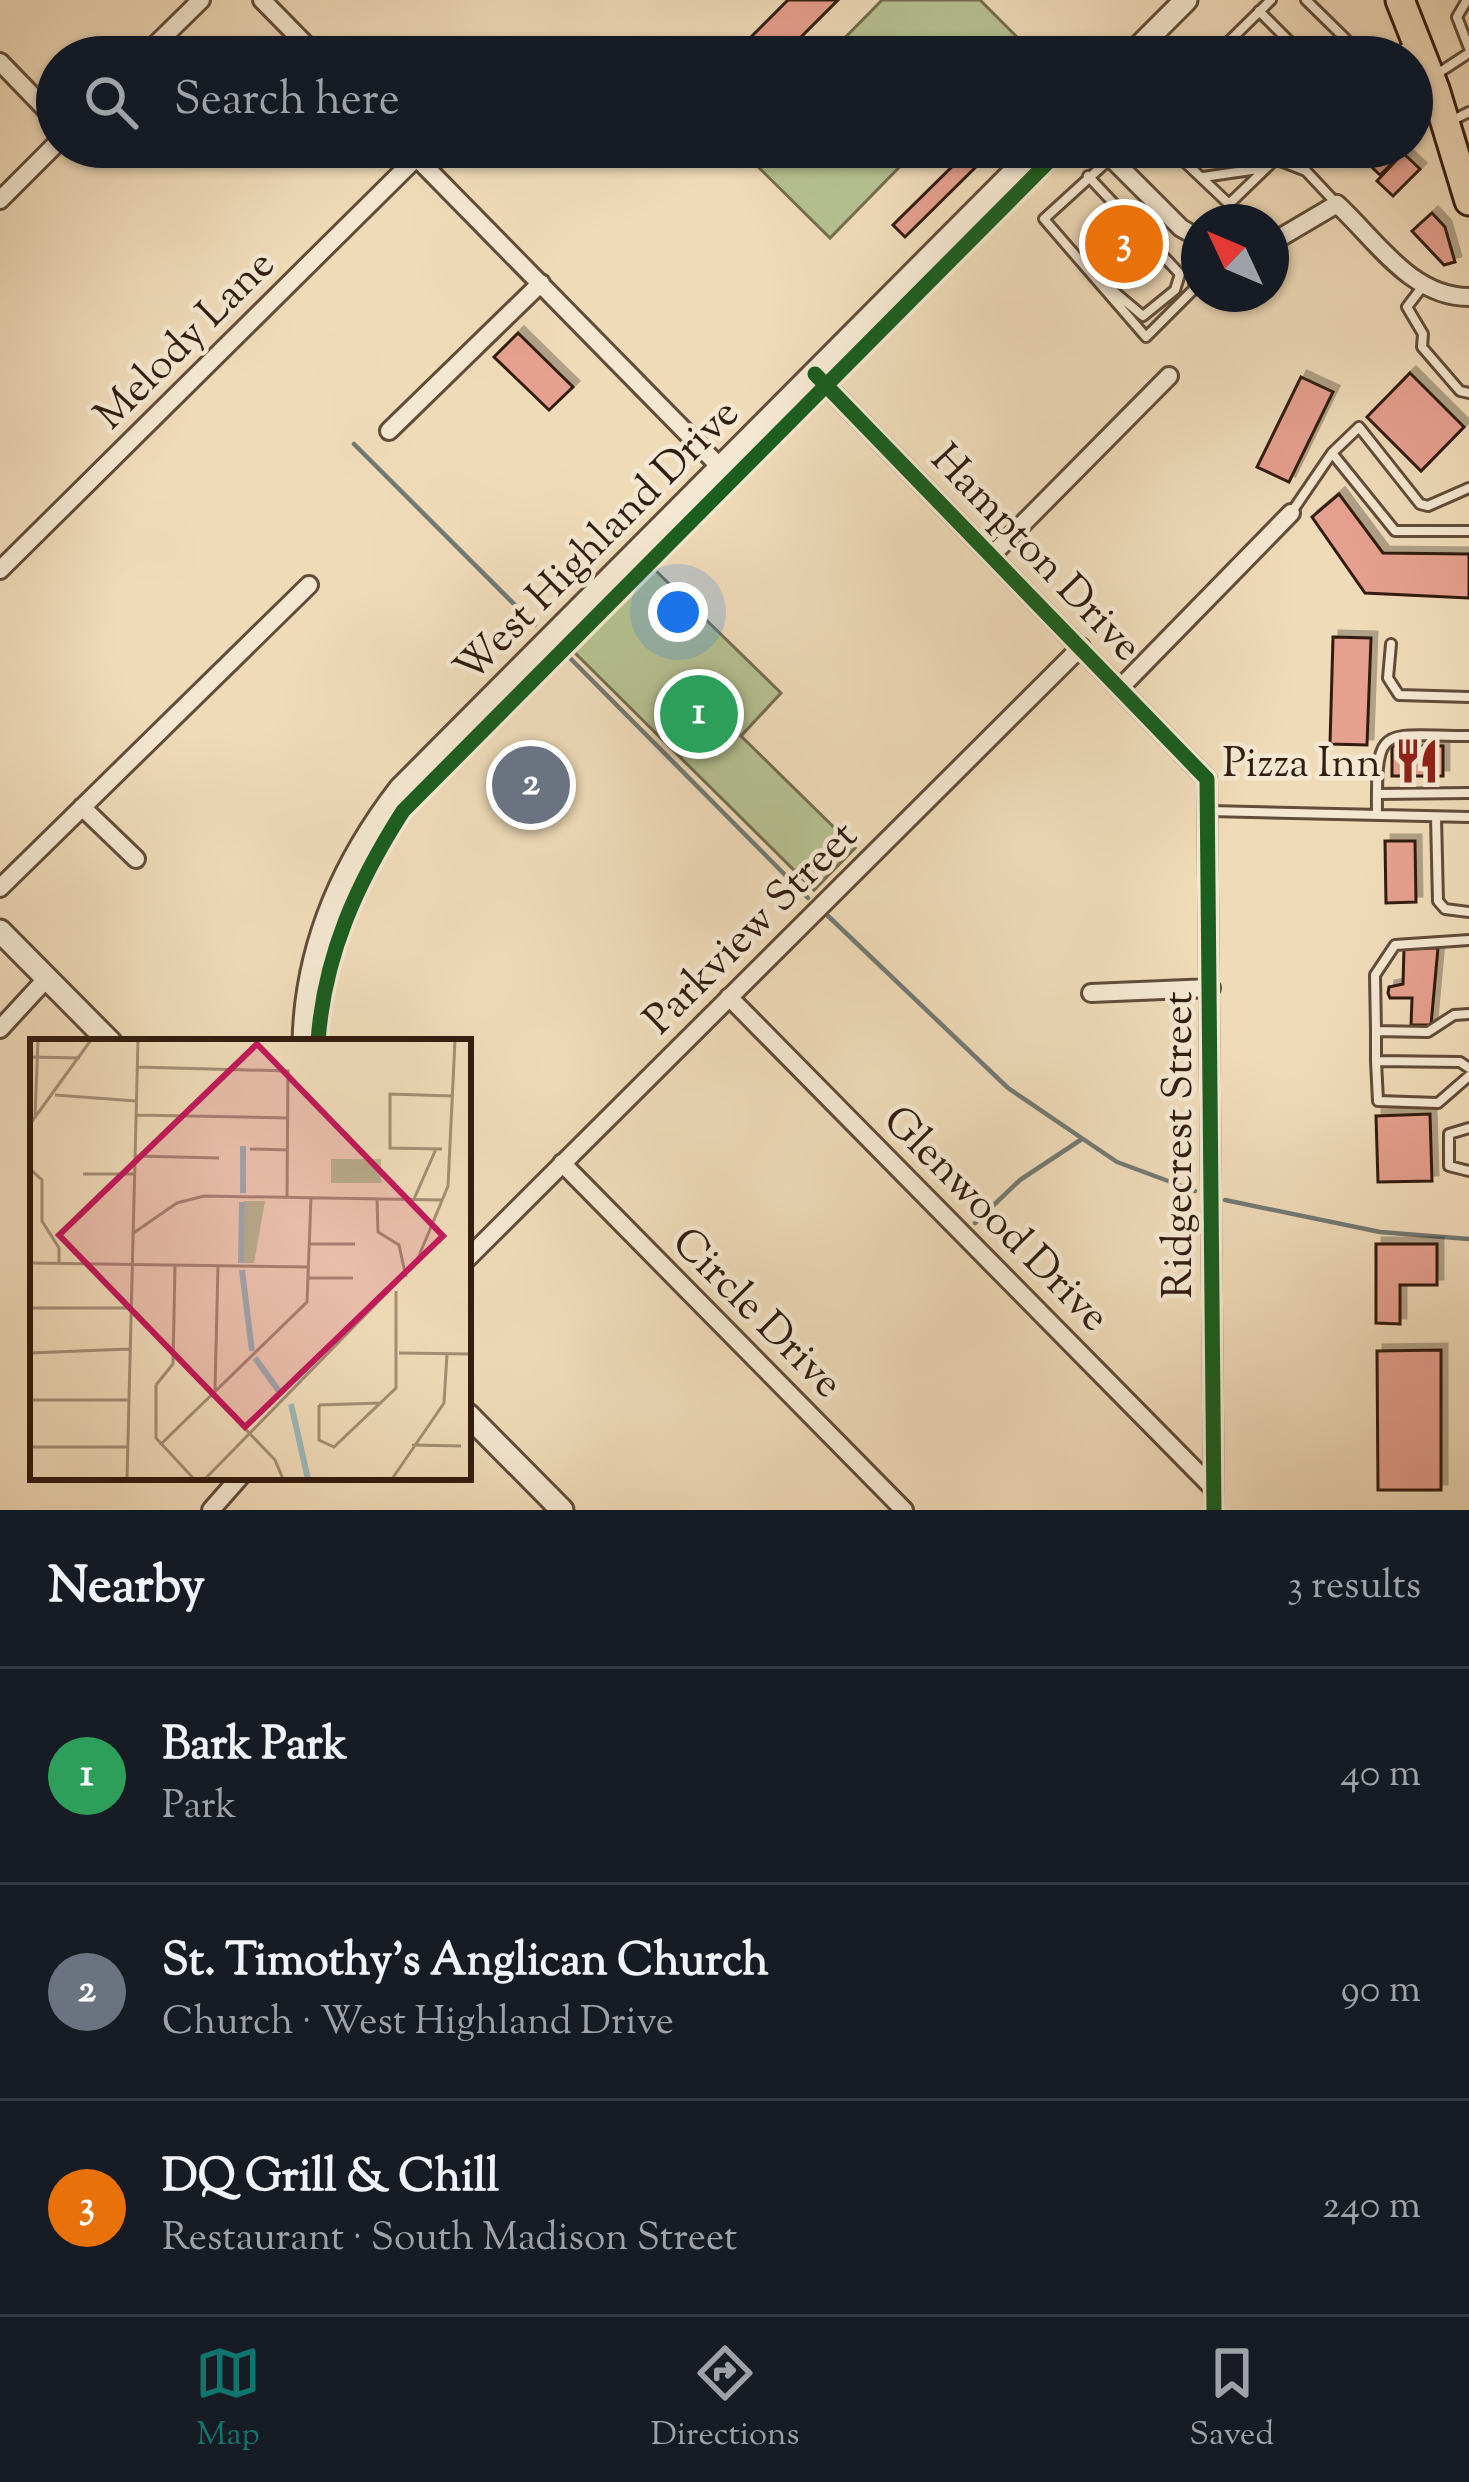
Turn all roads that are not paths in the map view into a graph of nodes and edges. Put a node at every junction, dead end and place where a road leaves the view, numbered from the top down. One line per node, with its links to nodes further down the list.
1 (201, 0): 9 (street)
2 (262, 0): 10 (street)
3 (1186, 0): 11 (street)
4 (1271, 0): 8 (lane)
5 (1306, 0): 14 (lane)
6 (1400, 0): 15 (main road)
7 (1467, 0): 16 (lane)
8 (1259, 11): 12 (lane); 13 (lane)
9 (164, 36)
10 (297, 36)
11 (1150, 36)
12 (1234, 36)
13 (1284, 36)
14 (1343, 36)
15 (1414, 36)
16 (1469, 51): 18 (lane)
17 (0, 62): 20 (street)
18 (1433, 77)
19 (1433, 81): 21 (main road)
20 (36, 99)
21 (1457, 118): 36 (main road)
22 (36, 164): 35 (street)
23 (395, 168): 55 (street, Melody Lane)
24 (427, 168): 40 (street)
25 (1018, 168): 45 (street, West Highland Drive)
26 (1095, 168): 33 (lane)
27 (1129, 168): 38 (street)
28 (1192, 168): 34 (lane)
29 (1266, 168): 34 (lane); 34 (lane)
30 (1298, 168): 32 (lane)
31 (1305, 168): 32 (lane)
32 (1306, 171): 37 (lane)
33 (1087, 176): 41 (lane); 41 (lane)
34 (1202, 177)
35 (0, 200)
36 (1469, 201)
37 (1337, 204): 39 (street); 42 (street)
38 (1181, 221)
39 (1289, 232)
40 (542, 283): 48 (street); 50 (street)
41 (1104, 283): 44 (lane)
42 (1423, 286): 43 (street); 47 (lane)
43 (1469, 297)
44 (1181, 302)
45 (815, 374): 50 (street, West Highland Drive); 54 (street, Hampton Drive)
46 (1169, 376): 54 (street)
47 (1469, 393)
48 (389, 430)
49 (1332, 453): 51 (lane); 52 (lane); 53 (lane)
50 (722, 468): 83 (street, West Highland Drive)
51 (1469, 488)
52 (1291, 514): 59 (street)
53 (1469, 531)
54 (992, 555): 58 (street, Hampton Drive)
55 (0, 570)
56 (309, 585): 65 (street)
57 (1391, 644): 60 (lane)
58 (1081, 647): 59 (street, Hampton Drive); 78 (street, Parkview Street)
59 (1121, 687): 62 (street, Hampton Drive)
60 (1469, 698)
61 (1469, 736): 64 (lane)
62 (1207, 779): 66 (street, Ridgecrest Street)
63 (1469, 793): 64 (lane)
64 (1377, 794): 67 (lane)
65 (82, 807): 70 (street); 71 (street)
66 (1209, 811): 67 (lane); 76 (street, Ridgecrest Street)
67 (1377, 815): 68 (lane)
68 (1436, 817): 69 (lane); 72 (lane)
69 (1469, 818)
70 (136, 859)
71 (0, 888)
72 (1469, 912)
73 (0, 931): 75 (street)
74 (1469, 940): 81 (lane)
75 (47, 978): 80 (street); 82 (street)
76 (1211, 988): 77 (street); 92 (street, Ridgecrest Street)
77 (1091, 993)
78 (729, 997): 87 (street, Parkview Street); 92 (street, Glenwood Drive)
79 (1469, 1014): 81 (lane)
80 (0, 1029)
81 (1376, 1031): 84 (lane)
82 (107, 1039)
83 (305, 1039)
84 (1376, 1061): 85 (lane); 85 (lane)
85 (1469, 1072)
86 (1469, 1128): 88 (lane)
87 (562, 1163): 89 (street, Parkview Street); 95 (street, Circle Drive)
88 (1469, 1171)
89 (471, 1255)
90 (471, 1418): 94 (street)
91 (237, 1480): 93 (street)
92 (1214, 1490): 96 (street, Ridgecrest Street)
93 (211, 1510)
94 (561, 1510)
95 (904, 1510)
96 (1214, 1510)

